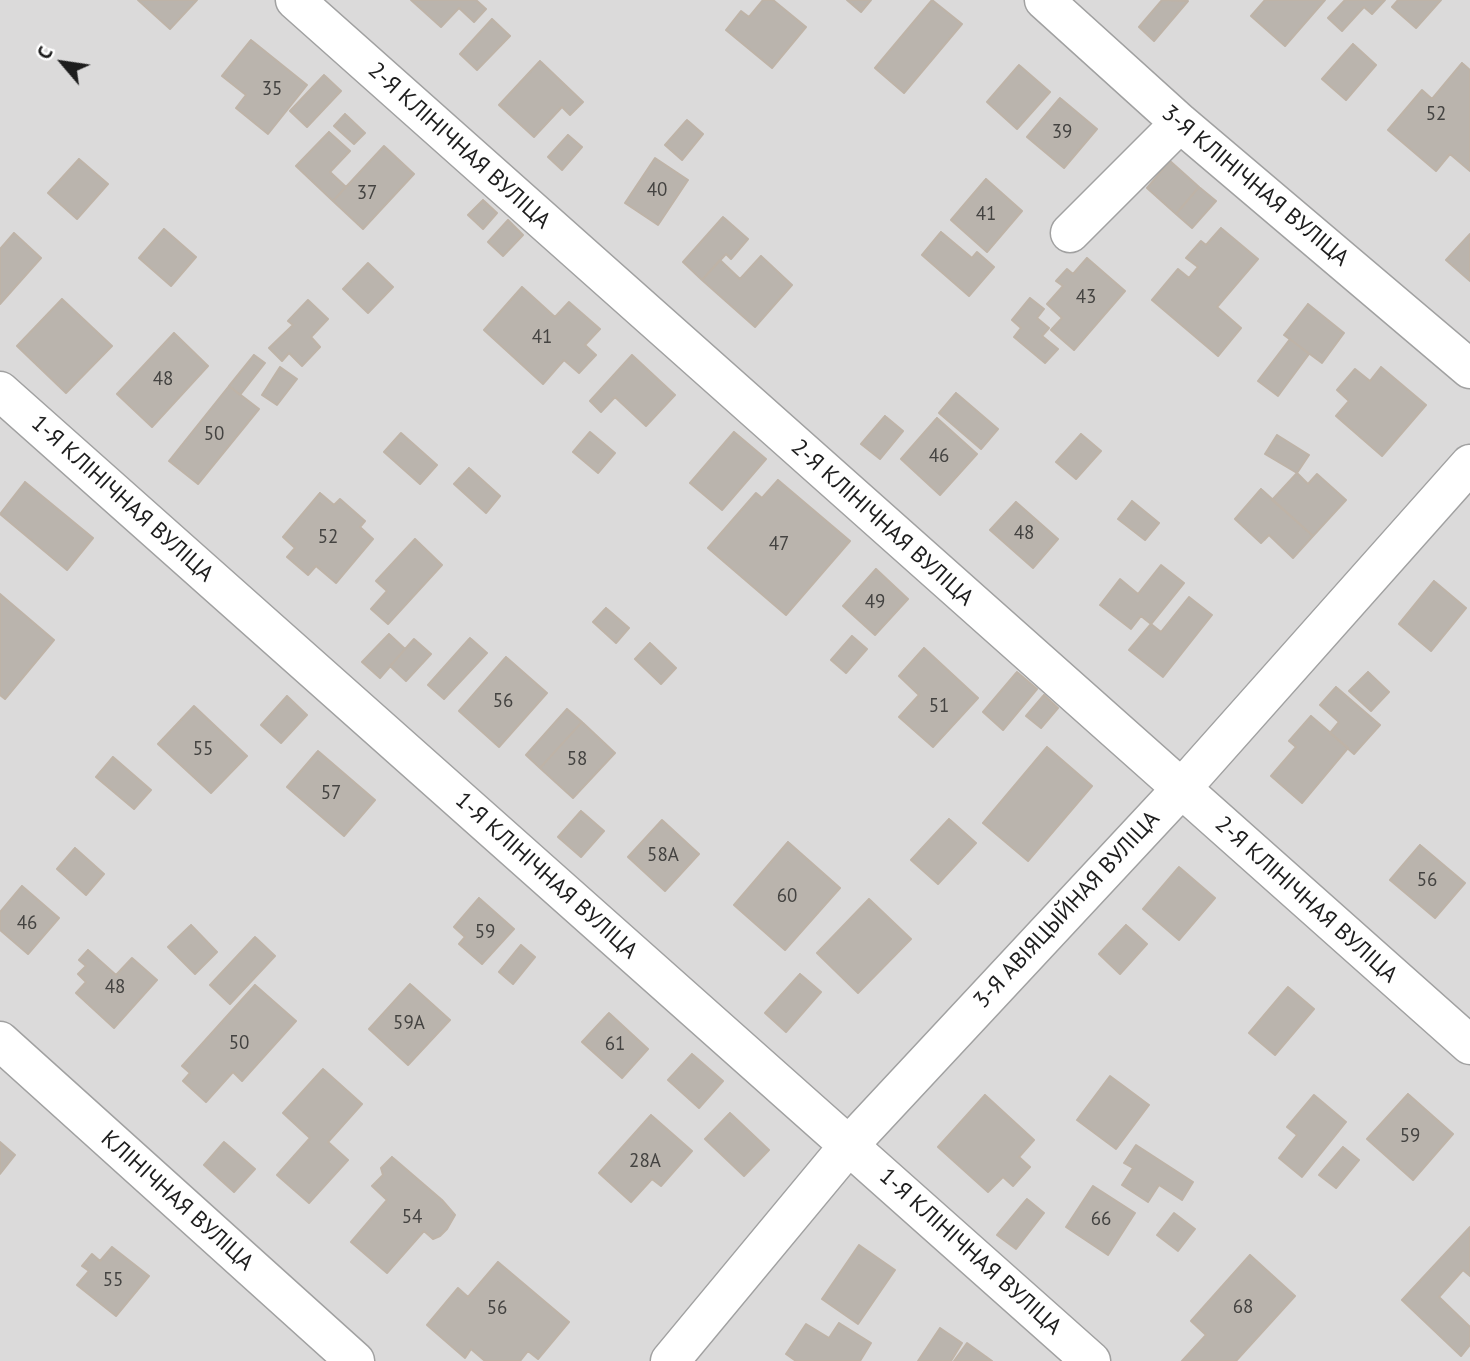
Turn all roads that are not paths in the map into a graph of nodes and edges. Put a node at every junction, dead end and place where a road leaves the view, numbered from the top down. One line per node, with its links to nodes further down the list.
1 (295, 0): 8 (street, 2-Я КЛІНІЧНАЯ ВУЛІЦА)
2 (1044, 0): 3 (street, 3-Я КЛІНІЧНАЯ ВУЛІЦА)
3 (1180, 123): 4 (street); 5 (street, 3-Я КЛІНІЧНАЯ ВУЛІЦА)
4 (1070, 233)
5 (1470, 369)
6 (0, 391): 11 (street, 1-Я КЛІНІЧНАЯ ВУЛІЦА)
7 (1470, 464): 8 (street, 3-Я АВІЯЦЫЙНАЯ ВУЛІЦА)
8 (1181, 789): 10 (street, 2-Я КЛІНІЧНАЯ ВУЛІЦА); 11 (street, 3-Я АВІЯЦЫЙНАЯ ВУЛІЦА)
9 (0, 1041): 12 (street, КЛІНІЧНАЯ ВУЛІЦА)
10 (1470, 1045)
11 (850, 1144): 13 (street, 3-Я АВІЯЦЫЙНАЯ ВУЛІЦА); 14 (street, 1-Я КЛІНІЧНАЯ ВУЛІЦА)
12 (355, 1361)
13 (670, 1361)
14 (1091, 1361)

